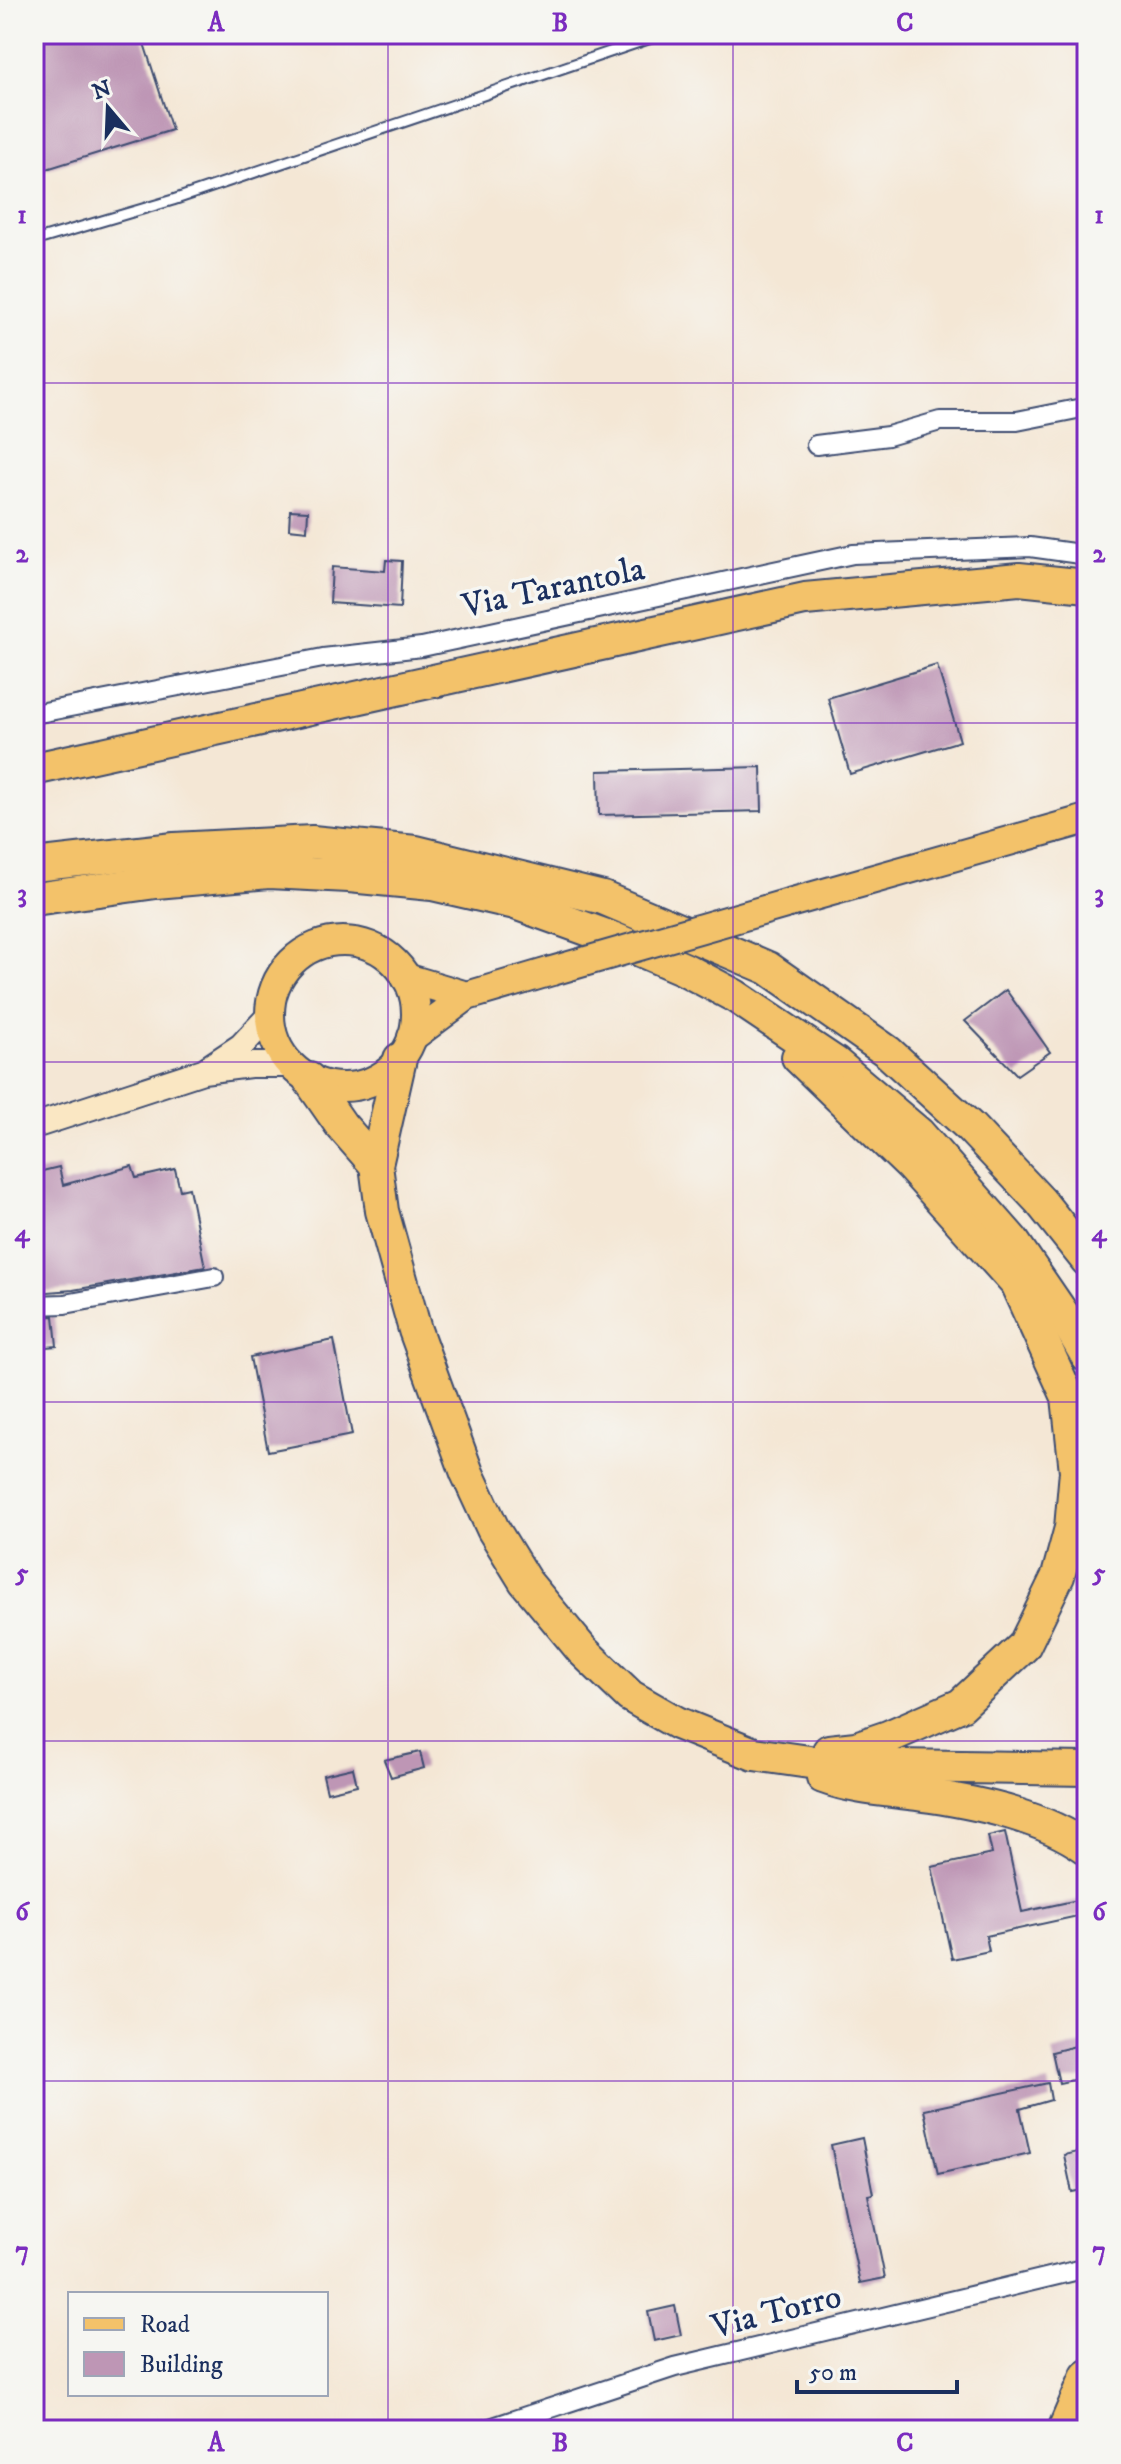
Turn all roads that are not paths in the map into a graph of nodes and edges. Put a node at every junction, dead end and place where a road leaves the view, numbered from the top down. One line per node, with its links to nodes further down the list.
1 (663, 34): 2 (lane)
2 (34, 241)
3 (1087, 407): 4 (street)
4 (816, 445)
5 (1087, 555): 7 (street, Via Tarantola)
6 (1087, 586): 8 (highway)
7 (34, 714)
8 (34, 769)
9 (1087, 819): 13 (main road, bridge)
10 (34, 865): 21 (highway)
11 (34, 899): 14 (highway)
12 (406, 978): 13 (main road); 15 (main road); 16 (main road)
13 (467, 996): 16 (main road)
14 (735, 996): 24 (highway); 25 (highway)
15 (269, 1016): 17 (main road); 18 (main road)
16 (406, 1048): 18 (main road); 20 (highway)
17 (203, 1071): 18 (main road); 19 (main road)
18 (299, 1072): 20 (highway)
19 (34, 1126)
20 (376, 1165): 25 (highway)
21 (1087, 1260)
22 (214, 1277): 23 (street)
23 (34, 1305)
24 (1087, 1356)
25 (771, 1758): 26 (highway); 27 (highway)
26 (1087, 1769)
27 (1087, 1848)
28 (1087, 2268): 30 (street, Via Torro)
29 (1087, 2376): 31 (highway)
30 (484, 2430)
31 (1064, 2430)

